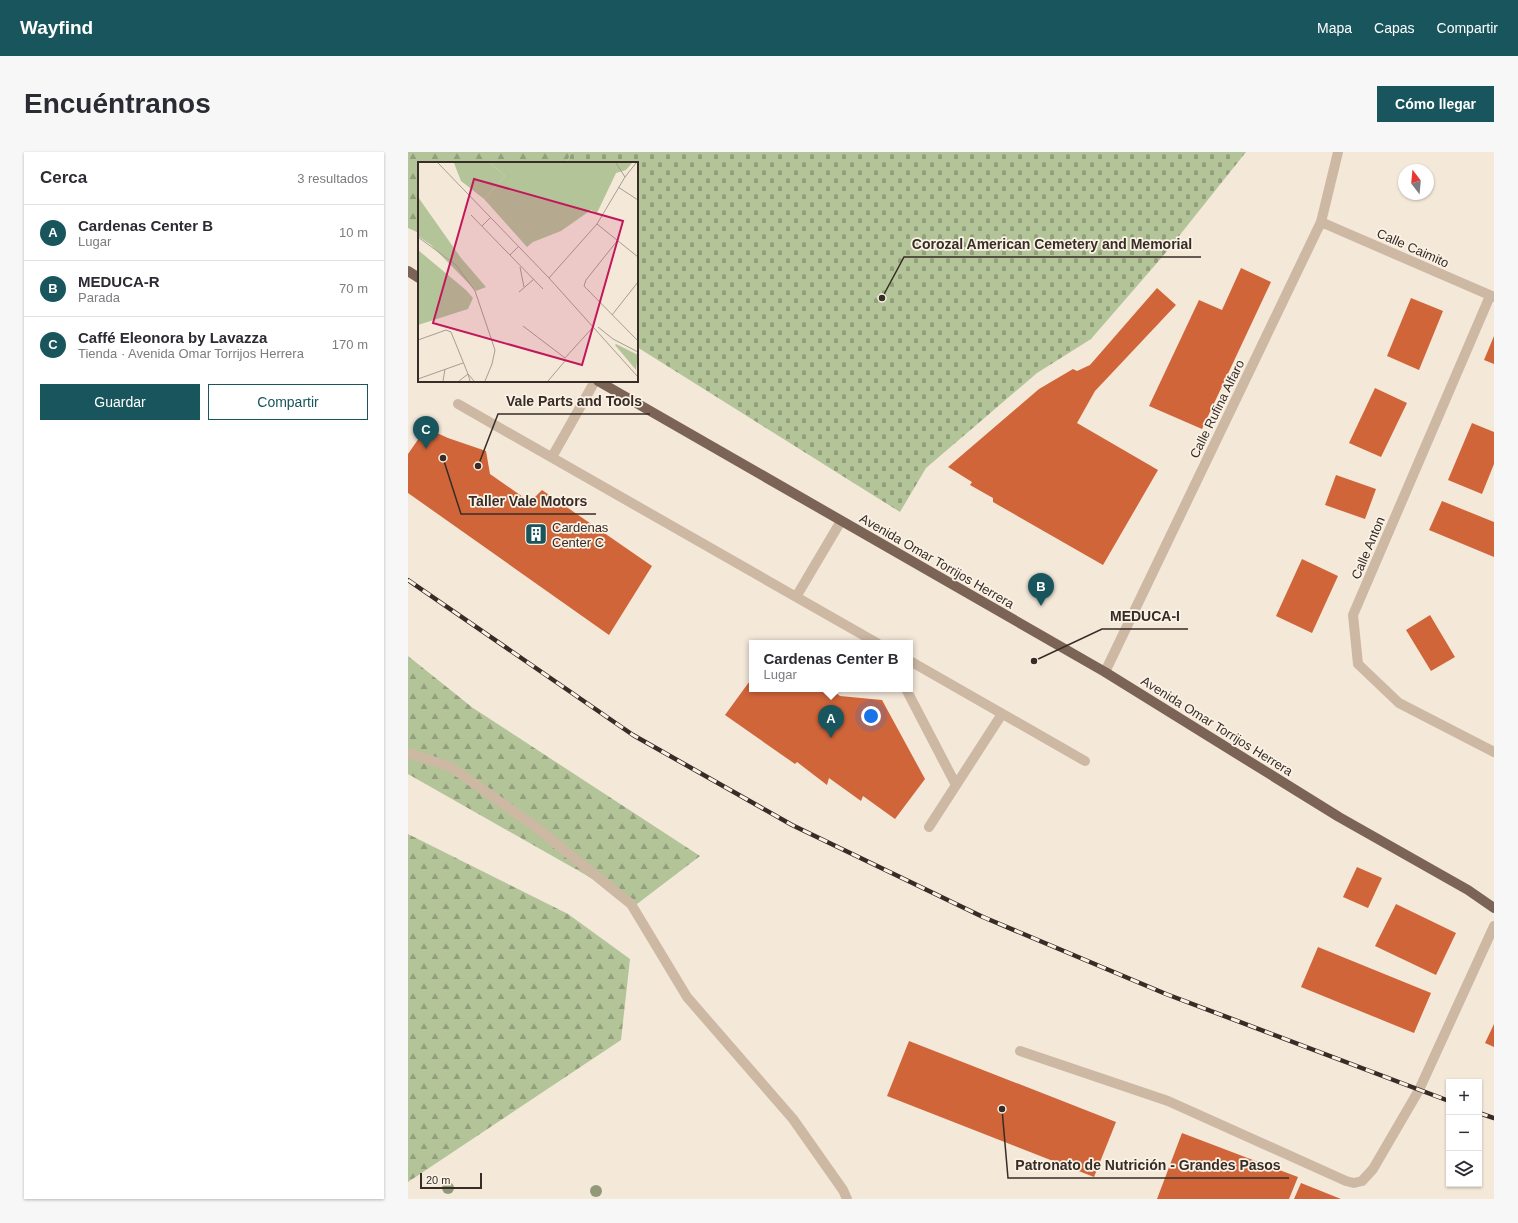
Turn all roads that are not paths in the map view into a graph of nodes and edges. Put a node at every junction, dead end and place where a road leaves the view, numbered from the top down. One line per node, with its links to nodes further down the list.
1 (1338, 152): 2 (street, Calle Rufina Alfaro)
2 (1321, 222): 5 (street, Calle Caimito); 14 (street, Calle Rufina Alfaro)
3 (408, 271): 4 (main road)
4 (418, 277)
5 (1492, 297): 17 (street, Calle Anton)
6 (594, 382): 9 (street)
7 (600, 382): 10 (main road, Avenida Omar Torrijos Herrera)
8 (458, 404): 9 (street)
9 (552, 457): 11 (street)
10 (841, 521): 11 (street); 14 (main road, Avenida Omar Torrijos Herrera)
11 (796, 596): 12 (street)
12 (873, 640)
13 (913, 664): 16 (street)
14 (1105, 672): 22 (main road, Avenida Omar Torrijos Herrera)
15 (908, 692): 20 (street)
16 (1002, 714): 19 (street); 20 (street)
17 (1494, 752)
18 (408, 753): 27 (street)
19 (1085, 761)
20 (956, 785): 21 (street)
21 (928, 827)
22 (1468, 890): 23 (main road, Avenida Omar Torrijos Herrera); 24 (main road, Avenida Omar Torrijos Herrera)
23 (1494, 901)
24 (1494, 908)
25 (1494, 926): 26 (street)
26 (1020, 1051)
27 (847, 1199)

